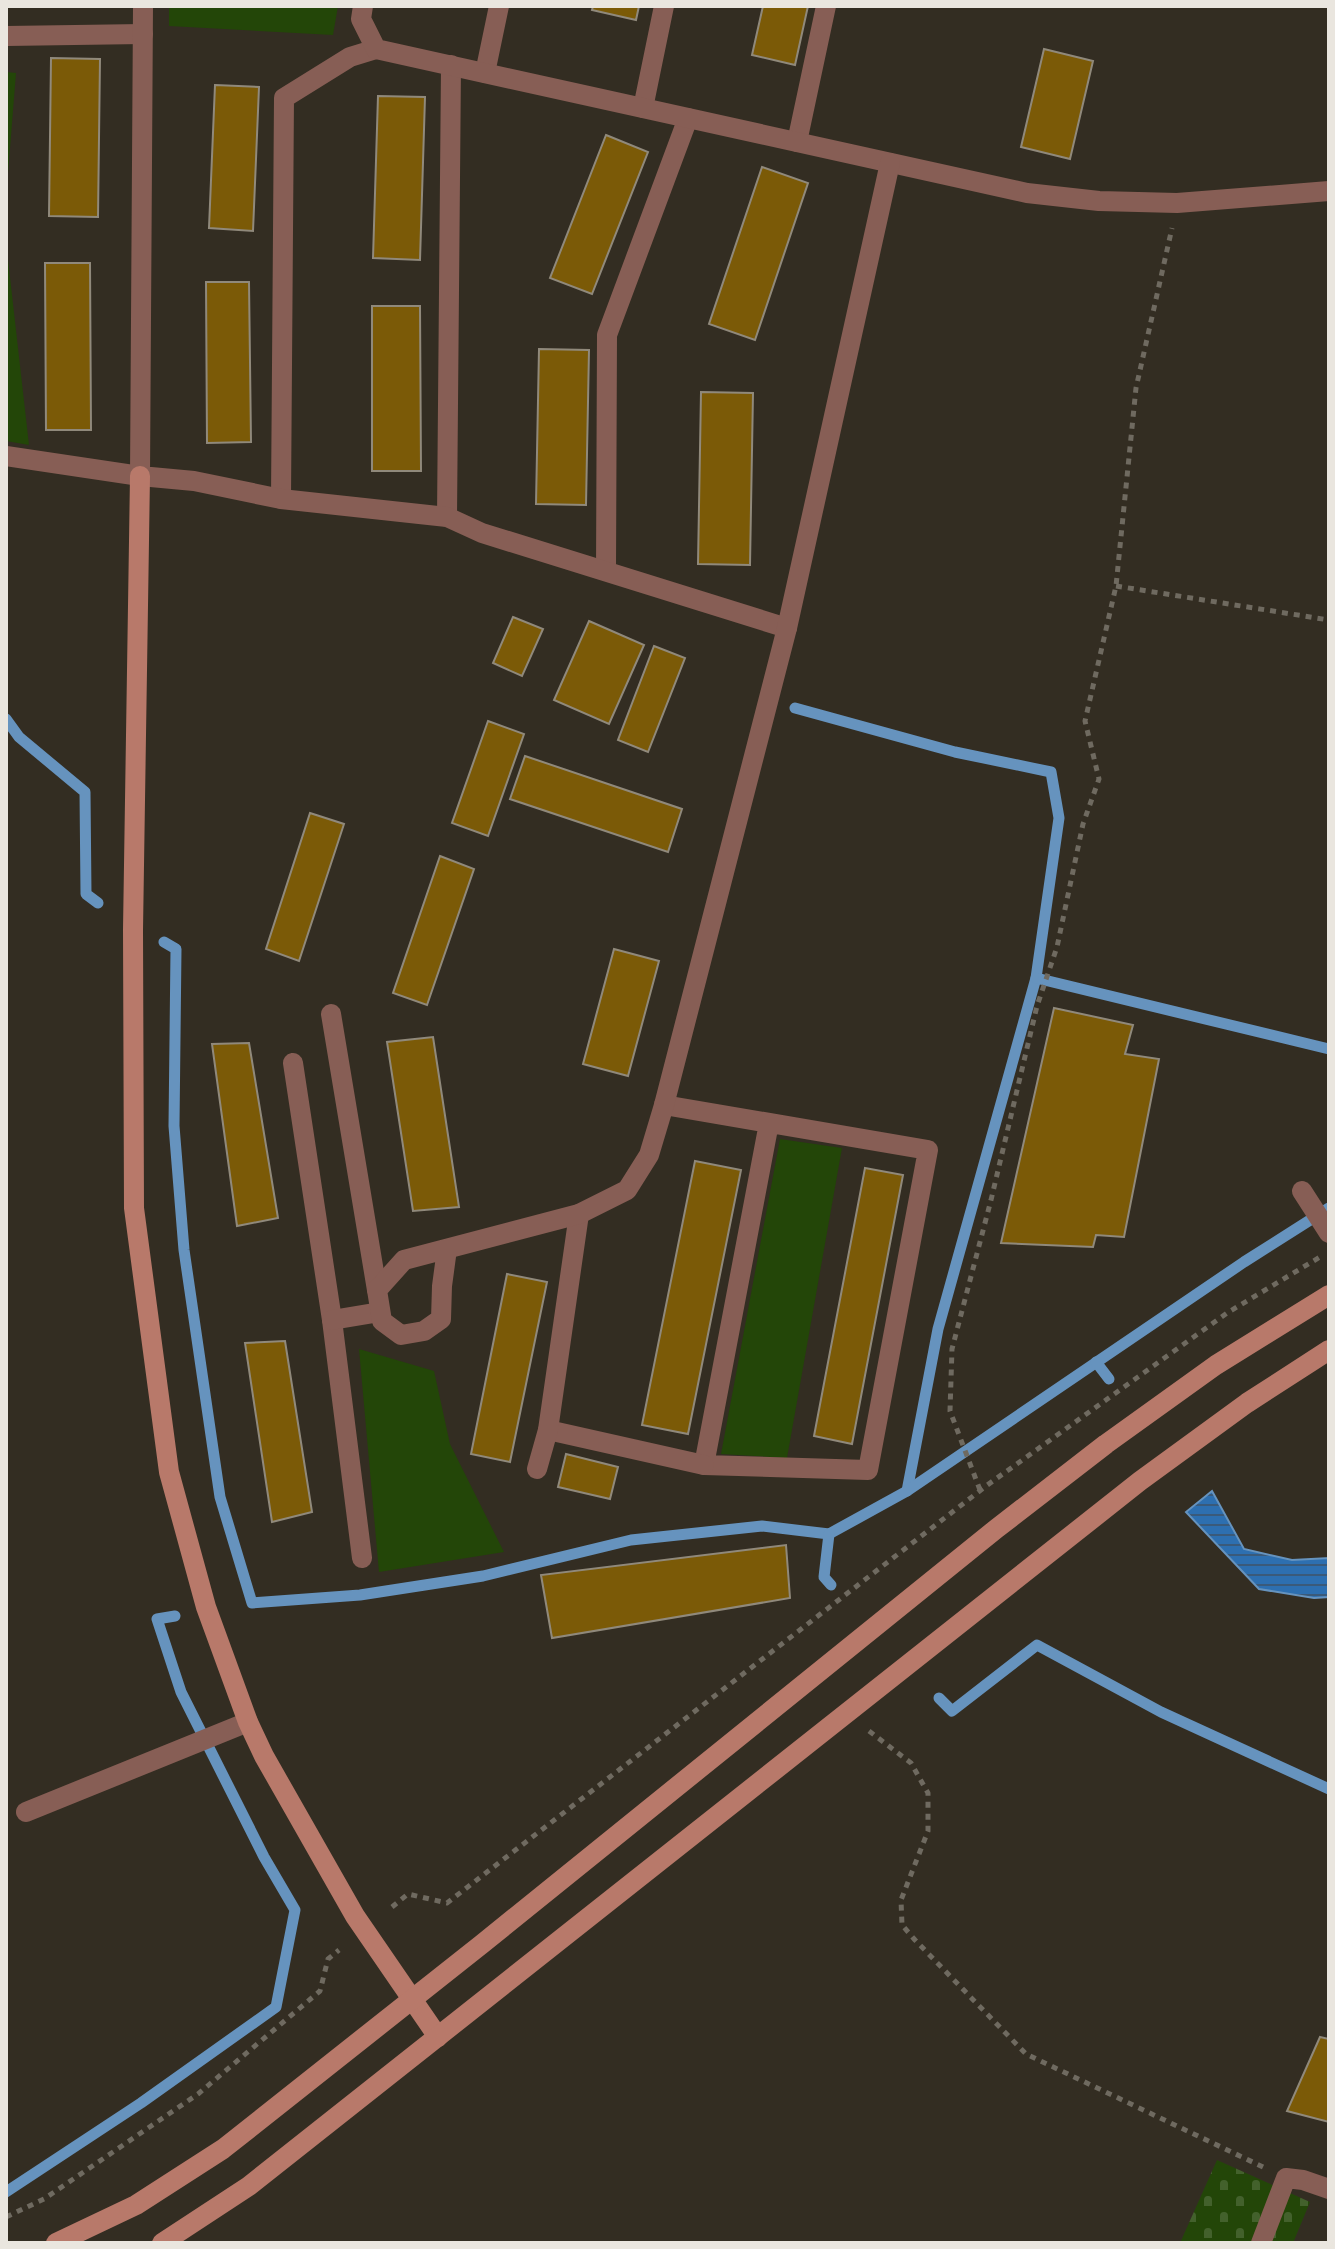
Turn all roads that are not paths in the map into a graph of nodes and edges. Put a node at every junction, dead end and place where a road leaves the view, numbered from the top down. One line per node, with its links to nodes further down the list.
1 (143, 6): 6 (street)
2 (363, 6): 8 (street)
3 (499, 6): 10 (street)
4 (664, 6): 11 (street)
5 (826, 6): 13 (street)
6 (143, 34): 7 (street); 17 (street)
7 (6, 36)
8 (376, 49): 9 (street); 18 (street)
9 (451, 65): 10 (street); 19 (street)
10 (485, 73): 11 (street)
11 (643, 108): 12 (street)
12 (688, 118): 13 (street); 20 (street)
13 (797, 142): 14 (street)
14 (890, 163): 15 (street); 21 (street)
15 (1329, 191)
16 (6, 456): 17 (street)
17 (140, 476): 18 (street); 39 (street)
18 (281, 499): 19 (street)
19 (447, 517): 20 (street)
20 (606, 571): 21 (street)
21 (787, 628): 24 (street)
22 (331, 1014): 30 (street)
23 (293, 1063): 33 (street)
24 (664, 1105): 25 (street); 27 (street)
25 (769, 1123): 36 (street); 36 (street)
26 (1307, 1198): 28 (street)
27 (579, 1214): 29 (street); 35 (street)
28 (1327, 1230)
29 (447, 1249): 30 (street); 32 (street)
30 (377, 1290): 32 (street)
31 (1329, 1295): 41 (street)
32 (380, 1312): 33 (street)
33 (332, 1320): 38 (street)
34 (1329, 1350): 42 (street)
35 (548, 1430): 36 (street); 37 (street)
36 (704, 1465)
37 (537, 1469)
38 (362, 1558)
39 (248, 1722): 40 (street); 41 (street)
40 (26, 1812)
41 (412, 1999): 42 (street); 44 (street)
42 (438, 2037): 45 (street)
43 (1329, 2189): 46 (street)
44 (56, 2243)
45 (162, 2243)
46 (1261, 2243)

